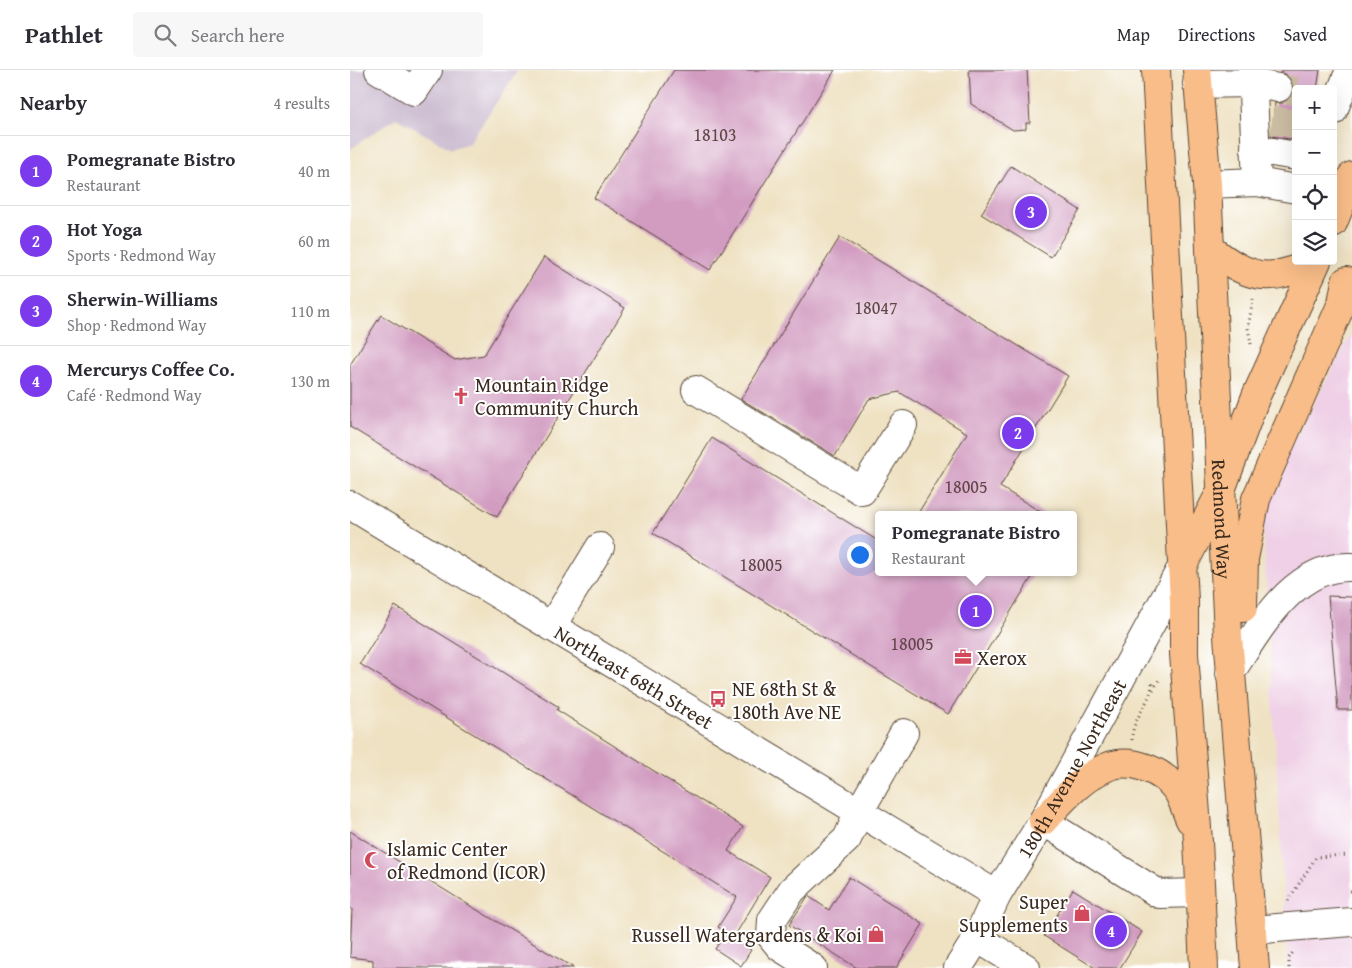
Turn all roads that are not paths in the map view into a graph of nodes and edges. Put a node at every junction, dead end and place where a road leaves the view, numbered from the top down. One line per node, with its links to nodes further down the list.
1 (379, 70): 2 (street)
2 (428, 70)
3 (1156, 70): 24 (main road)
4 (1350, 70): 7 (street)
5 (1197, 77): 6 (street); 12 (main road, Redmond Way)
6 (1261, 80): 8 (street)
7 (1339, 102)
8 (1255, 149): 9 (street); 11 (street)
9 (1292, 155)
10 (1352, 176): 14 (main road)
11 (1256, 182): 12 (street); 13 (street)
12 (1207, 184): 15 (main road, Redmond Way)
13 (1292, 188)
14 (1337, 206)
15 (1210, 248): 16 (main road); 21 (main road, Redmond Way)
16 (1307, 265)
17 (1313, 265): 21 (main road)
18 (1349, 273): 21 (main road); 27 (main road)
19 (696, 390): 20 (street)
20 (903, 424)
21 (1220, 493): 24 (main road); 27 (main road, Redmond Way)
22 (350, 505): 26 (street, Northeast 68th Street)
23 (600, 547): 26 (street)
24 (1182, 567): 31 (street, 180th Avenue Northeast); 32 (main road)
25 (1352, 567): 28 (street)
26 (551, 626): 30 (street, Northeast 68th Street)
27 (1228, 636): 28 (main road, Redmond Way)
28 (1230, 673): 36 (main road, Redmond Way)
29 (904, 733): 30 (street)
30 (859, 812): 34 (street, Northeast 68th Street); 38 (street)
31 (1043, 822): 32 (main road); 33 (street); 34 (street, 180th Avenue Northeast)
32 (1198, 842): 33 (main road)
33 (1200, 892): 41 (main road)
34 (997, 894): 37 (street, 180th Avenue Northeast)
35 (1352, 922): 36 (street)
36 (1252, 930): 42 (main road, Redmond Way)
37 (977, 938): 39 (street, 180th Avenue Northeast); 40 (street)
38 (813, 968)
39 (958, 968)
40 (1026, 968)
41 (1204, 968)
42 (1255, 968)

